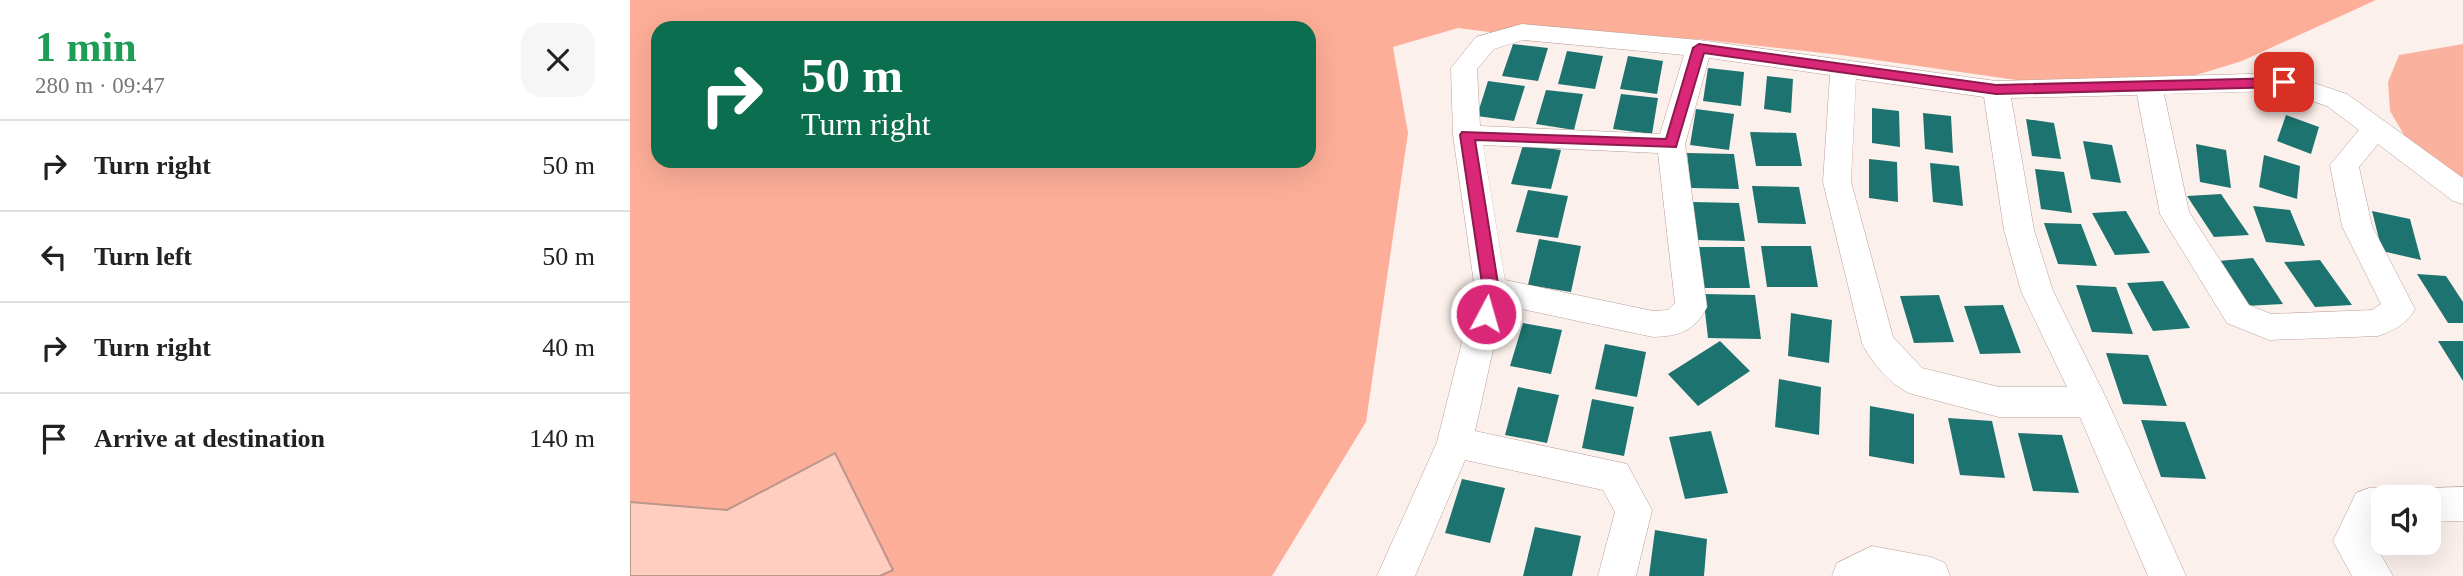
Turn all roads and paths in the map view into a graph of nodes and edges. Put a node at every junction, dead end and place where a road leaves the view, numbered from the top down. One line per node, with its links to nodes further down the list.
1 (1699, 48): 2 (street); 6 (street); 7 (street)
2 (1843, 68): 4 (street); 10 (street)
3 (2149, 87): 4 (street); 5 (street); 5 (street)
4 (1996, 90): 10 (street)
5 (2375, 130): 8 (street)
6 (1467, 135): 7 (street); 9 (street)
7 (1671, 144): 9 (street)
8 (2463, 193)
9 (1491, 290): 11 (street)
10 (2091, 402): 19 (street)
11 (1455, 442): 15 (street); 16 (street)
12 (2463, 504): 14 (street)
13 (2371, 505): 20 (street)
14 (2441, 505)
15 (1396, 576)
16 (1617, 576)
17 (1852, 576): 18 (street)
18 (1931, 576)
19 (2167, 576)
20 (2374, 576)

